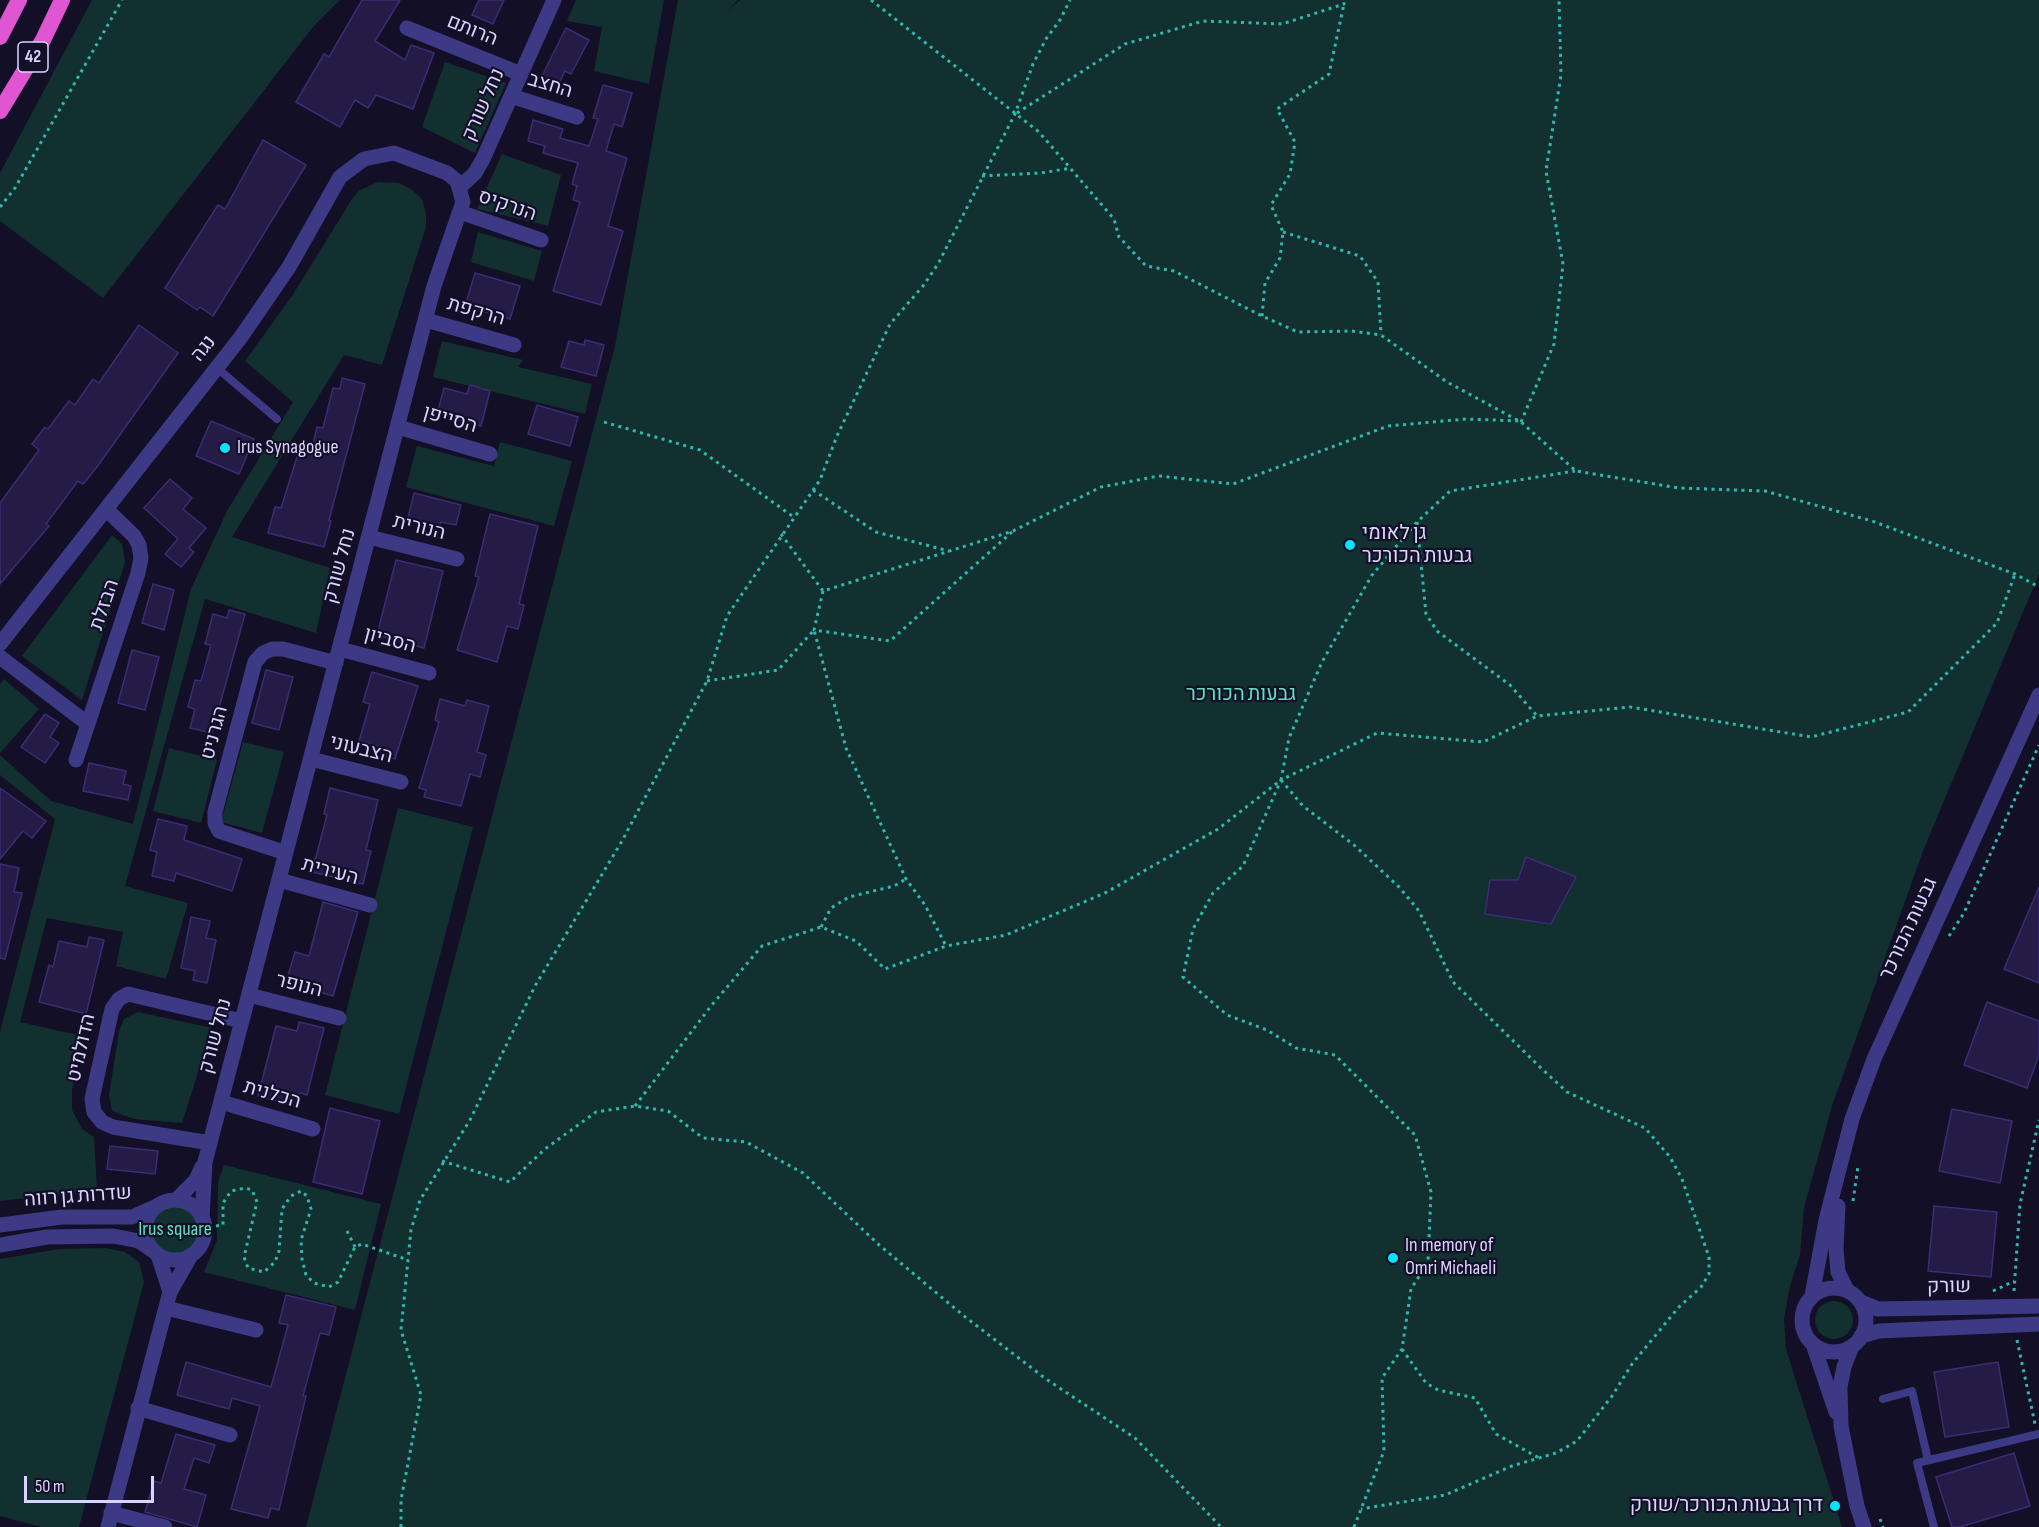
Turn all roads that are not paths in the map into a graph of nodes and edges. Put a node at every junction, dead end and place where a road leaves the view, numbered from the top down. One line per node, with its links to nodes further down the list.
1 (19, 0): 5 (highway, 42)
2 (62, 0): 8 (highway, 42)
3 (554, 0): 6 (street, נחל שורק)
4 (407, 28): 6 (street, הרותם)
5 (0, 38)
6 (521, 74): 7 (street, נחל שורק)
7 (511, 96): 9 (street, החצב); 10 (street, נחל שורק)
8 (0, 111)
9 (577, 117)
10 (460, 187): 11 (street, נחל שורק); 15 (street, נגה)
11 (460, 212): 12 (street, הנרקיס); 13 (street, נחל שורק)
12 (541, 240)
13 (426, 320): 14 (street, הרקפת); 17 (street, נחל שורק)
14 (514, 345)
15 (217, 368): 16 (lane); 19 (street, נגה)
16 (277, 419)
17 (398, 427): 18 (street, הסייפן); 20 (street, נחל שורק)
18 (490, 454)
19 (106, 509): 22 (street, נגה); 28 (street, הבזלת)
20 (369, 537): 21 (street, הנורית); 23 (street, נחל שורק)
21 (457, 559)
22 (0, 644)
23 (338, 656): 25 (street, הסביון); 29 (street, נחל שורק); 32 (street, הגרניט)
24 (0, 657): 28 (street)
25 (429, 673)
26 (2039, 695): 27 (street, גבעות הכורכר)
27 (2035, 711): 42 (street, גבעות הכורכר)
28 (88, 724): 30 (street, הבזלת)
29 (311, 759): 31 (street, הצבעוני); 32 (street, נחל שורק)
30 (75, 760)
31 (401, 782)
32 (286, 853): 33 (street, נחל שורק)
33 (279, 880): 34 (street, העירית); 35 (street, נחל שורק)
34 (370, 905)
35 (249, 995): 36 (street, הנופר); 37 (street, נחל שורק)
36 (339, 1018)
37 (242, 1021): 38 (street, נחל שורק); 40 (street, הדולמיט)
38 (220, 1102): 39 (street, הכלנית); 40 (street, נחל שורק)
39 (313, 1129)
40 (210, 1143): 41 (street, נחל שורק)
41 (205, 1162): 43 (street, נחל שורק); 45 (street, נחל שורק)
42 (1842, 1164): 50 (street, גבעות הכורכר); 52 (street, גבעות הכורכר)
43 (176, 1200): 44 (street); 45 (street)
44 (157, 1206): 46 (street, שדרות גן רווה); 48 (street)
45 (204, 1223): 49 (street)
46 (0, 1225)
47 (0, 1245): 48 (street, שדרות גן רווה)
48 (155, 1252): 49 (street); 51 (street)
49 (190, 1257): 51 (street)
50 (1846, 1290): 52 (street); 53 (street)
51 (170, 1292): 55 (street)
52 (1812, 1296): 59 (street)
53 (1861, 1302): 54 (street, שורק); 58 (street)
54 (2039, 1306)
55 (166, 1308): 57 (street); 61 (street)
56 (2039, 1324): 58 (street, שורק)
57 (256, 1330)
58 (1857, 1341): 59 (street); 62 (street)
59 (1813, 1344): 62 (street)
60 (1883, 1399): 65 (lane)
61 (138, 1408): 64 (street); 66 (street)
62 (1841, 1426): 68 (street)
63 (2038, 1434): 65 (lane)
64 (230, 1435)
65 (1928, 1460): 69 (lane)
66 (110, 1520): 67 (street)
67 (165, 1527)
68 (1864, 1527)
69 (1934, 1527)

